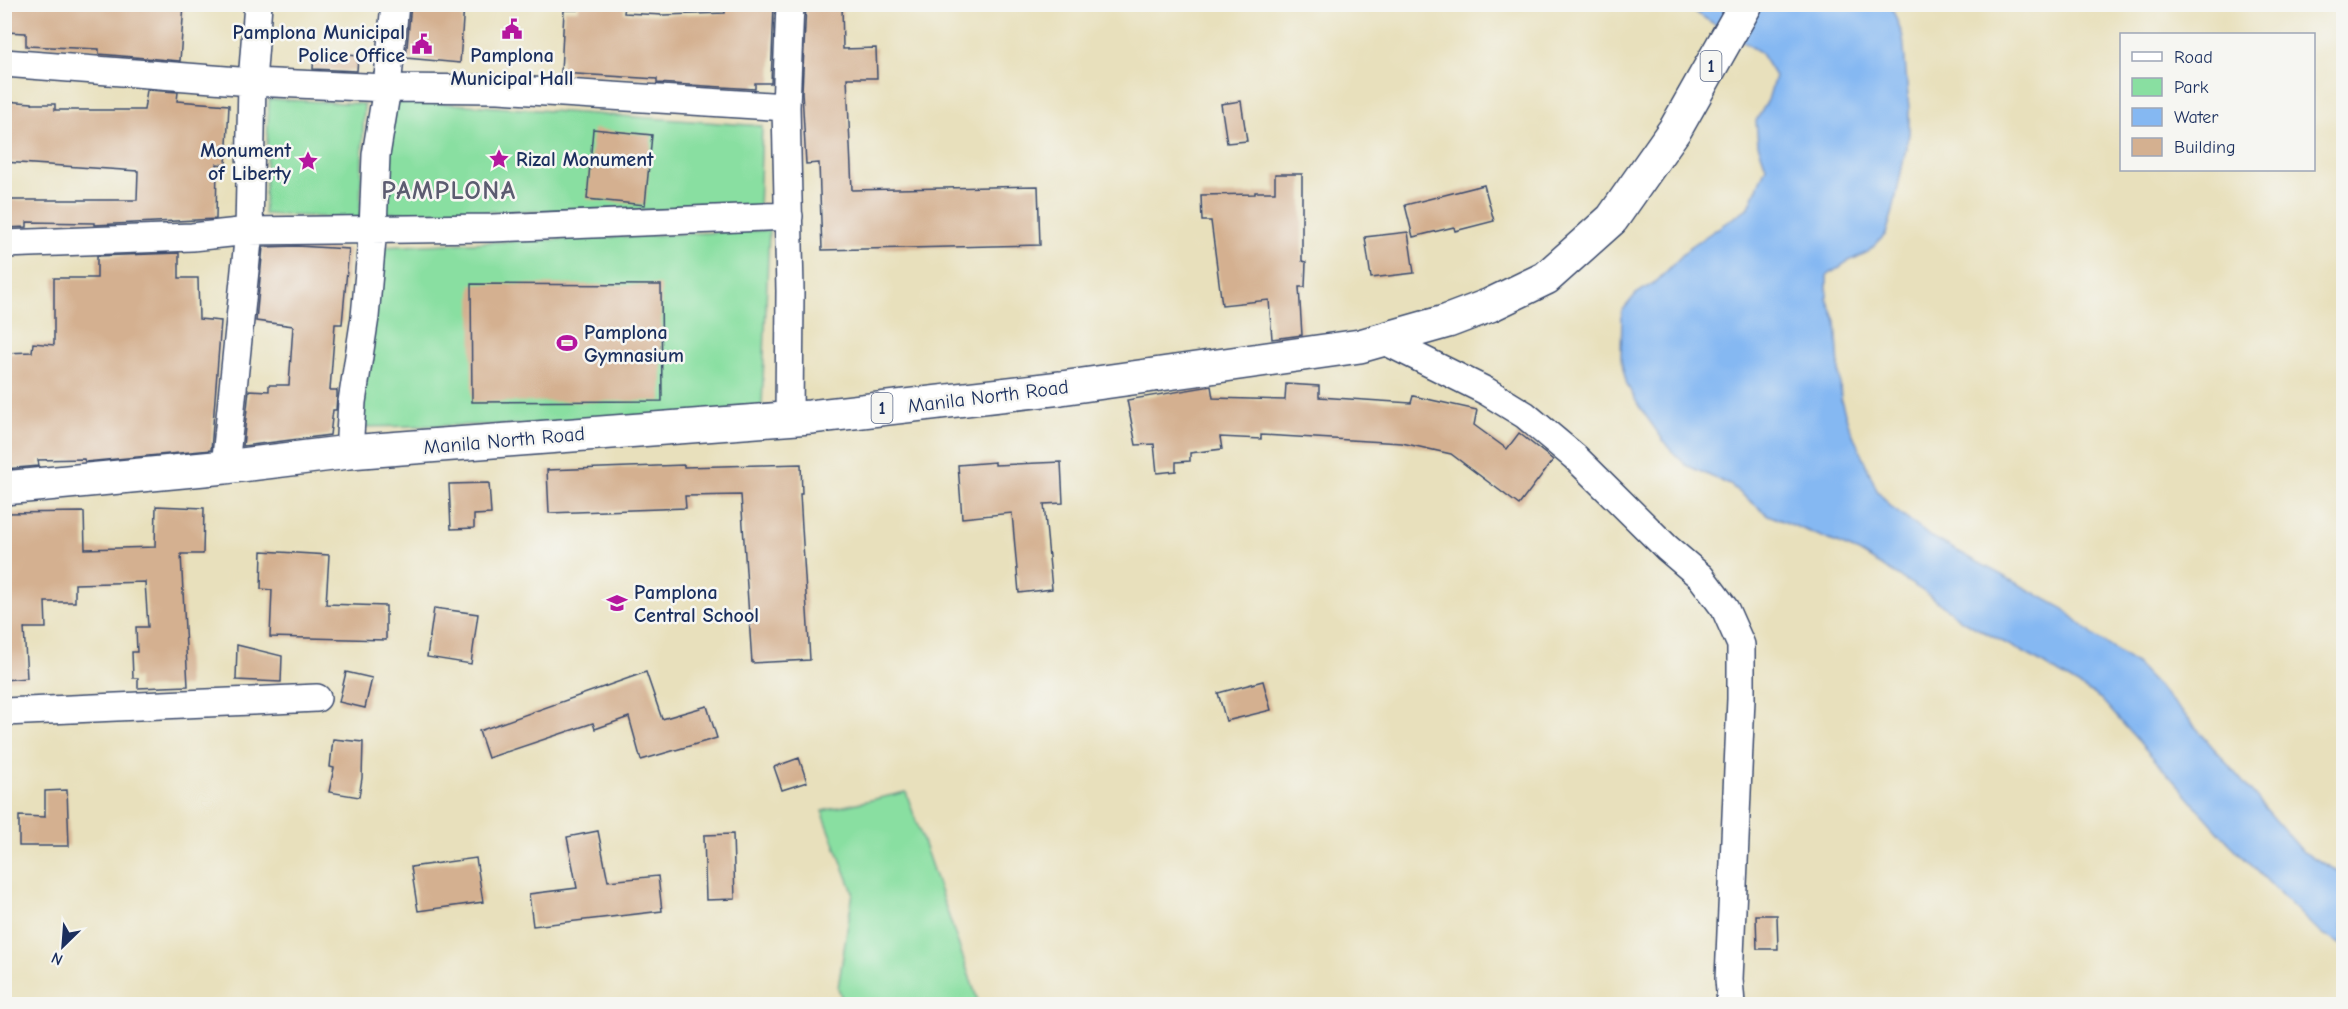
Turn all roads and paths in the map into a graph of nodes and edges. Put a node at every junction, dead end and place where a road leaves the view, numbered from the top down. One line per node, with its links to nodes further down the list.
1 (258, 4): 6 (street)
2 (395, 4): 7 (street)
3 (790, 4): 8 (street)
4 (1746, 4): 13 (highway, Manila North Road / 1)
5 (4, 63): 6 (street)
6 (252, 82): 7 (street); 11 (street)
7 (387, 88): 8 (street); 10 (street)
8 (786, 107): 9 (street)
9 (789, 216): 10 (street); 14 (street)
10 (373, 228): 11 (street); 15 (street)
11 (249, 231): 12 (street); 16 (street)
12 (4, 244)
13 (1383, 340): 14 (highway, Manila North Road / 1); 20 (street)
14 (789, 417): 15 (highway, Manila North Road / 1)
15 (349, 452): 16 (highway, Manila North Road / 1)
16 (225, 467): 17 (highway, Manila North Road / 1)
17 (4, 488)
18 (317, 698): 19 (street)
19 (4, 712)
20 (1731, 1005)

